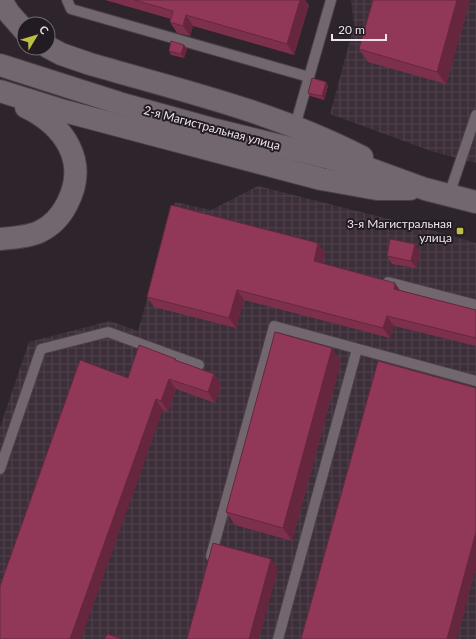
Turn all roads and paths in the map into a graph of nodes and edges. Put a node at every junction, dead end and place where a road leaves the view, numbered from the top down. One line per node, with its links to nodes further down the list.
1 (1, 0): 4 (street)
2 (67, 0): 7 (lane)
3 (331, 0): 7 (lane)
4 (16, 21)
5 (56, 51): 10 (street)
6 (0, 65): 11 (street, 2-я Магистральная улица)
7 (309, 77): 10 (lane)
8 (8, 96): 11 (street, 2-я Магистральная улица); 14 (street)
9 (476, 115): 12 (lane)
10 (295, 126): 11 (street)
11 (422, 188): 12 (street, 2-я Магистральная улица)
12 (448, 195): 13 (street, 2-я Магистральная улица)
13 (476, 202)
14 (0, 239)
15 (388, 282): 16 (lane)
16 (476, 305)
17 (357, 349): 19 (lane); 21 (lane); 22 (lane)
18 (199, 365): 20 (lane)
19 (476, 382)
20 (0, 469)
21 (209, 563)
22 (278, 639)

